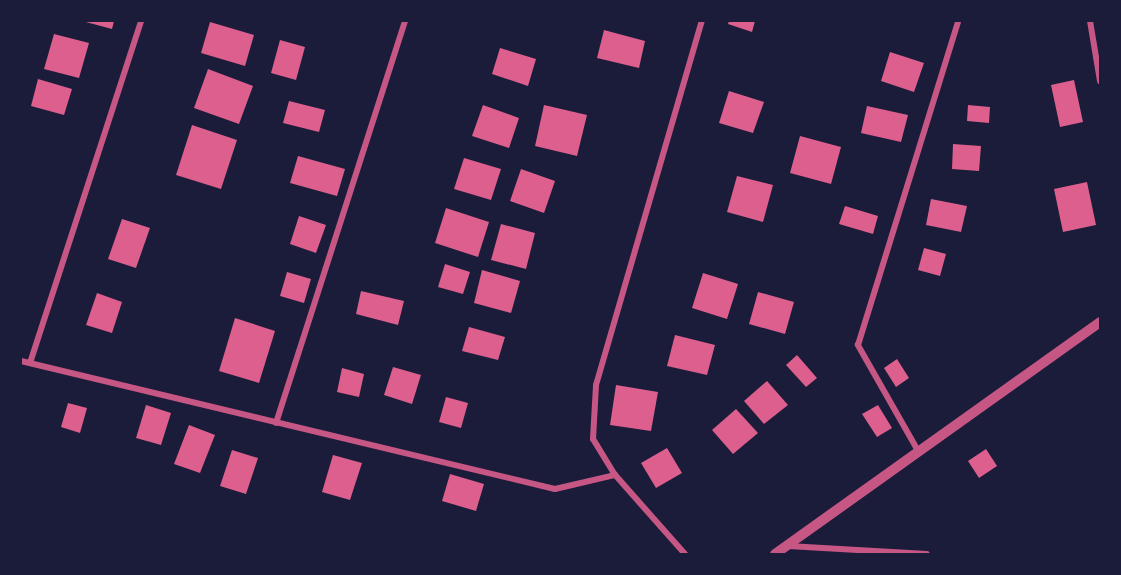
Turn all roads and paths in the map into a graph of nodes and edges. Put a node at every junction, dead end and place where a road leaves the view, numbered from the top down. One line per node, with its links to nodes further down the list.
1 (141, 21): 9 (street)
2 (405, 21): 10 (street)
3 (702, 21): 12 (street)
4 (958, 21): 11 (street)
5 (1090, 21): 6 (street)
6 (1100, 81)
7 (1100, 322): 11 (street)
8 (21, 361): 9 (street)
9 (30, 363): 10 (street)
10 (276, 423): 12 (street)
11 (917, 449): 13 (street)
12 (615, 475): 14 (street)
13 (787, 546): 15 (street); 16 (street)
14 (685, 554)
15 (775, 554)
16 (927, 554)

